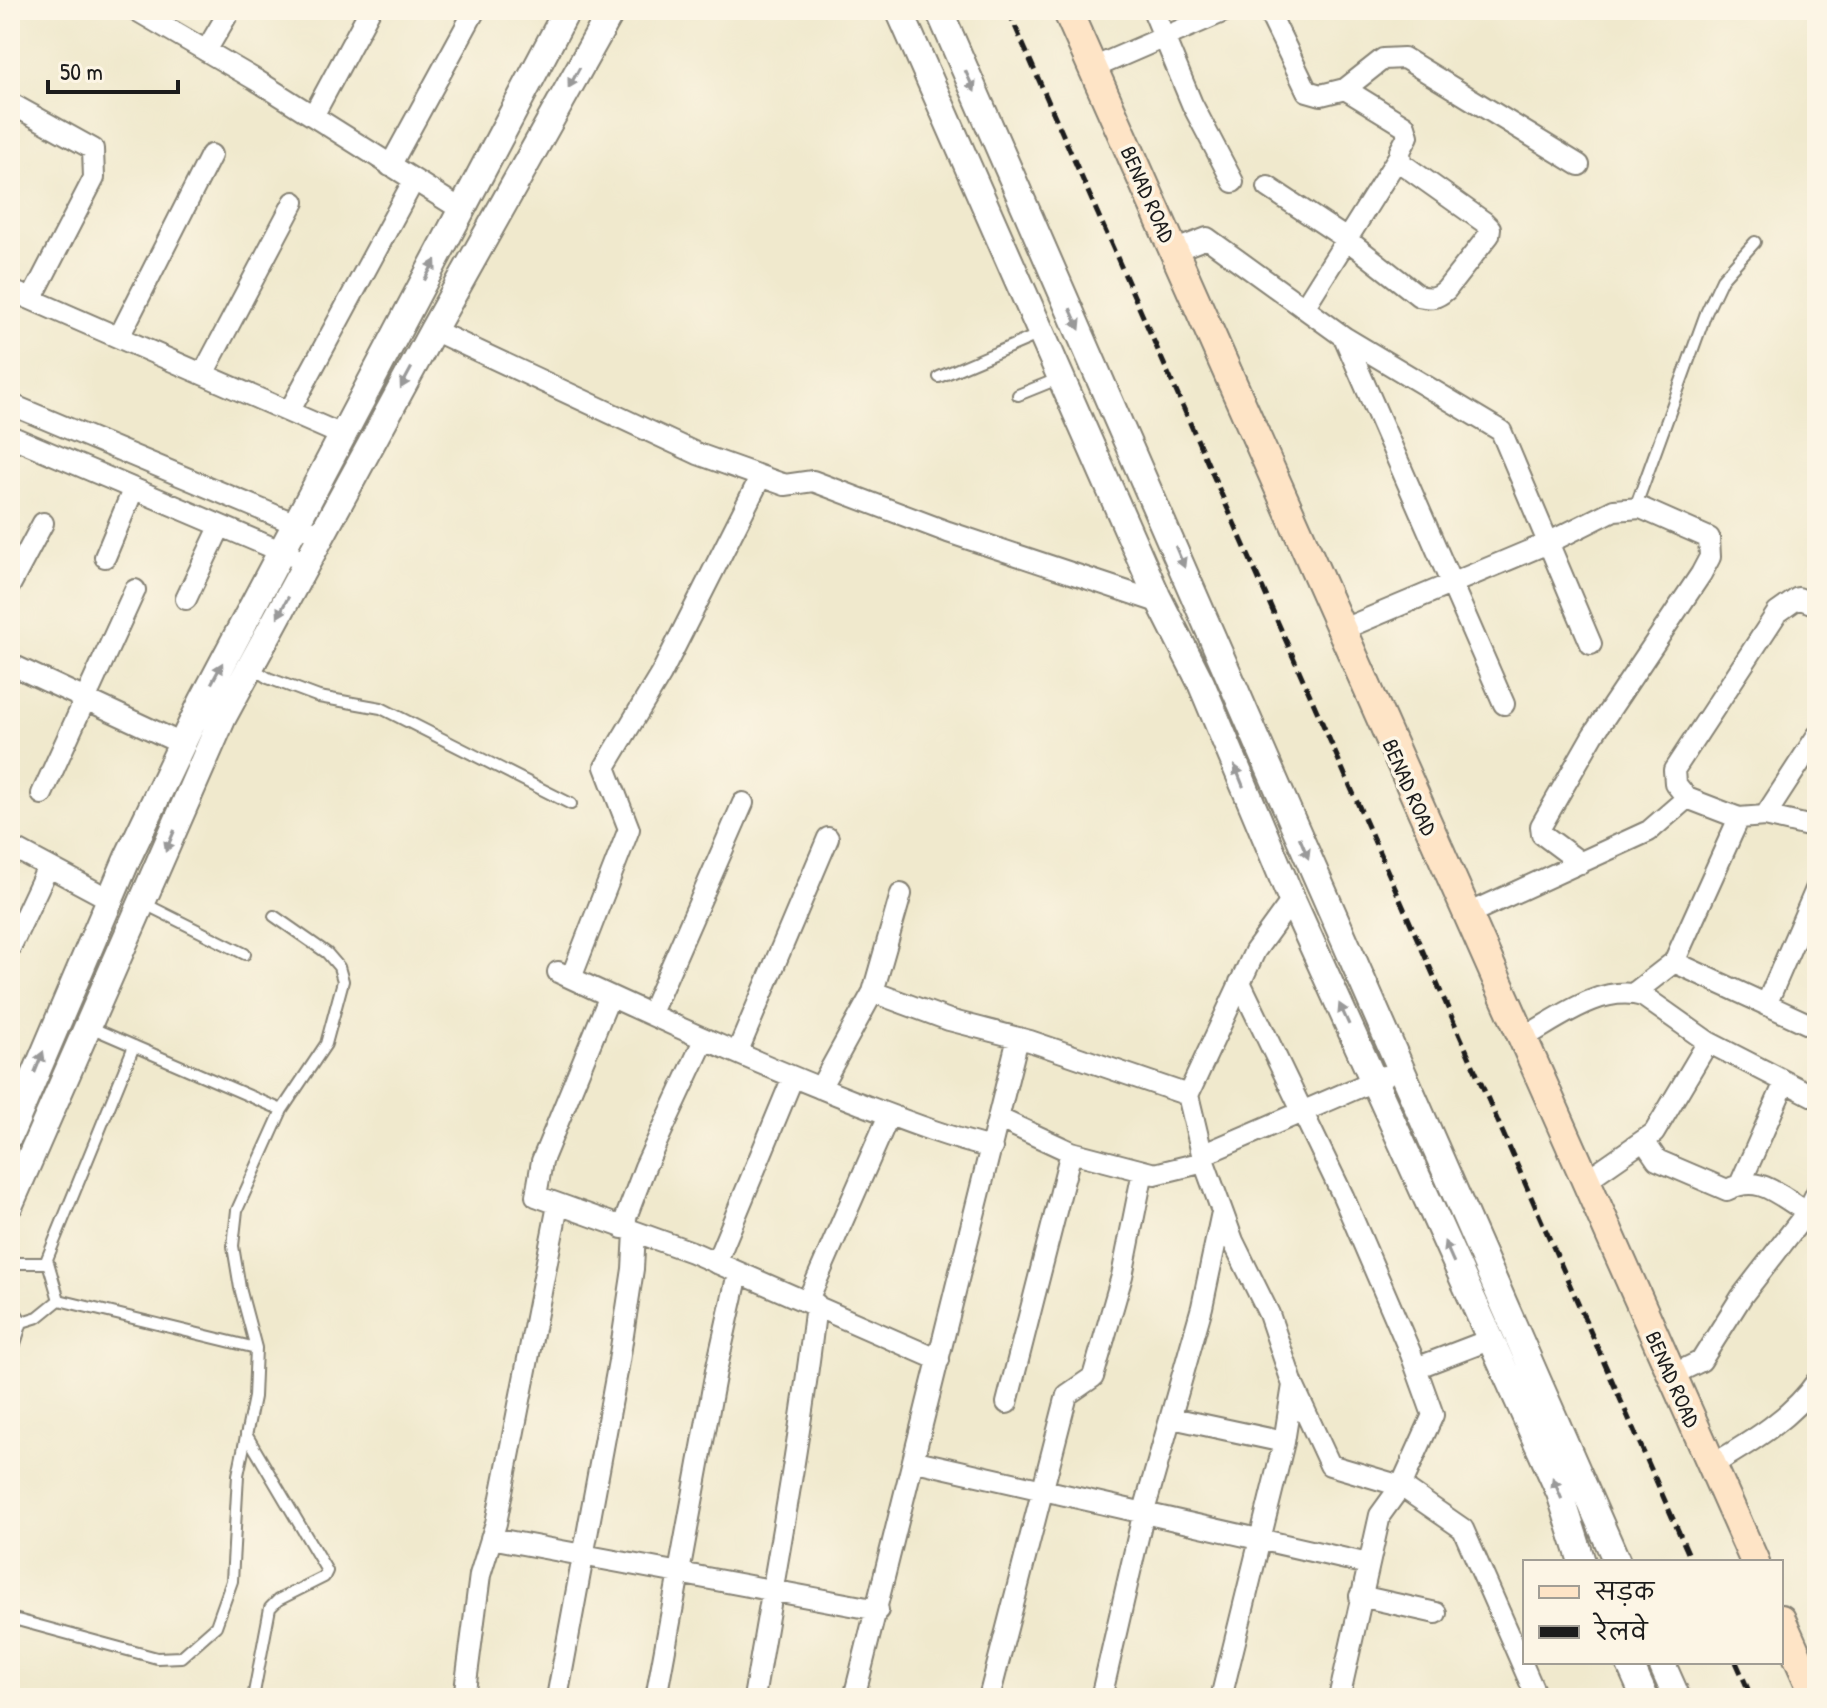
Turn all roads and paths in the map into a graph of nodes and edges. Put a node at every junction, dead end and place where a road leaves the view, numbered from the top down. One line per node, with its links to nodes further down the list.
1 (136, 10): 14 (street)
2 (230, 10): 14 (street)
3 (370, 10): 18 (street)
4 (475, 10): 22 (street)
5 (567, 10): 27 (street)
6 (612, 10): 34 (street, one-way to 34)
7 (899, 10): 35 (street)
8 (939, 10): 106 (street, one-way to 106)
9 (1067, 10): 15 (main road, BENAD ROAD)
10 (1153, 10): 13 (street)
11 (1227, 10): 13 (street)
12 (1268, 10): 16 (street)
13 (1164, 37): 15 (street); 24 (street)
14 (206, 51): 18 (street)
15 (1093, 68): 30 (main road, BENAD ROAD)
16 (1345, 89): 20 (street); 21 (street)
17 (10, 103): 32 (street)
18 (313, 116): 22 (street)
19 (211, 155): 36 (street)
20 (1399, 156): 28 (street); 28 (street)
21 (1579, 165)
22 (390, 166): 23 (street)
23 (414, 180): 27 (street); 43 (street)
24 (1233, 182)
25 (1268, 187): 28 (street)
26 (294, 202): 38 (street)
27 (462, 210): 45 (street, one-way to 27)
28 (1345, 238): 33 (street)
29 (1755, 242): 48 (lane)
30 (1173, 251): 33 (street); 63 (main road, BENAD ROAD)
31 (10, 290): 32 (street)
32 (32, 298): 36 (street)
33 (1305, 306): 37 (street)
34 (433, 330): 46 (street); 52 (street, one-way to 52)
35 (1042, 333): 39 (lane); 40 (street)
36 (119, 337): 38 (street)
37 (1344, 337): 53 (street); 57 (street)
38 (203, 374): 43 (street)
39 (939, 377)
40 (1062, 377): 41 (lane); 61 (street)
41 (1018, 395)
42 (10, 404): 50 (street)
43 (289, 412): 45 (street)
44 (10, 436): 47 (street)
45 (344, 436): 50 (street)
46 (760, 478): 61 (street); 95 (street)
47 (133, 490): 51 (street); 55 (street)
48 (1635, 508): 53 (street); 80 (street)
49 (43, 523): 58 (street)
50 (297, 524): 52 (street); 54 (street)
51 (220, 527): 54 (street); 60 (street)
52 (322, 535): 56 (street)
53 (1548, 543): 57 (street); 64 (street)
54 (282, 552): 56 (street); 69 (street, one-way to 54)
55 (105, 557)
56 (306, 563): 66 (street, one-way to 66)
57 (1451, 584): 63 (street); 68 (street)
58 (10, 585)
59 (135, 590): 67 (street)
60 (186, 599)
61 (1161, 603): 85 (street, one-way to 61)
62 (1817, 605): 72 (street)
63 (1341, 630): 87 (main road, BENAD ROAD)
64 (1591, 644)
65 (10, 664): 67 (street)
66 (250, 667): 69 (street); 74 (lane)
67 (85, 699): 69 (street); 71 (street)
68 (1504, 704)
69 (197, 733): 84 (street); 86 (street, one-way to 86)
70 (1817, 736): 75 (street)
71 (42, 794)
72 (1687, 798): 76 (street); 80 (street)
73 (743, 803): 97 (street)
74 (571, 804)
75 (1765, 816): 76 (street); 77 (street)
76 (1739, 818): 91 (street)
77 (1817, 828)
78 (828, 838): 105 (street)
79 (10, 846): 81 (street)
80 (1581, 863): 87 (street)
81 (48, 867): 84 (street); 89 (street)
82 (1817, 887): 96 (street)
83 (901, 894): 93 (street)
84 (111, 900): 117 (street, one-way to 84)
85 (1292, 900): 92 (street); 108 (street, one-way to 85)
86 (143, 903): 90 (lane); 98 (street)
87 (1466, 915): 101 (main road, BENAD ROAD)
88 (274, 916): 113 (lane)
89 (10, 948)
90 (245, 954)
91 (1674, 962): 94 (street); 96 (street)
92 (1240, 982): 111 (street); 114 (street)
93 (873, 992): 100 (street); 110 (street)
94 (1633, 994): 101 (street); 103 (street)
95 (609, 998): 97 (street); 127 (street)
96 (1766, 1005): 99 (street)
97 (651, 1013): 102 (street)
98 (90, 1027): 104 (lane); 126 (street)
99 (1817, 1028)
100 (1018, 1038): 111 (street); 116 (street)
101 (1521, 1039): 123 (main road, BENAD ROAD)
102 (704, 1040): 105 (street); 130 (street)
103 (1708, 1042): 109 (street); 118 (street)
104 (134, 1046): 113 (lane); 132 (lane)
105 (737, 1053): 107 (street)
106 (1399, 1071): 108 (street); 162 (street)
107 (793, 1077): 110 (street); 133 (street)
108 (1374, 1080): 114 (street); 139 (street, one-way to 108)
109 (1785, 1082): 112 (street); 124 (street)
110 (820, 1088): 115 (street)
111 (1188, 1095): 121 (street)
112 (1817, 1098)
113 (282, 1110): 140 (lane)
114 (1301, 1114): 121 (street); 143 (street)
115 (889, 1115): 119 (street); 136 (street)
116 (1000, 1119): 119 (street); 120 (street)
117 (10, 1134)
118 (1644, 1141): 123 (street); 124 (street)
119 (992, 1148): 142 (street)
120 (1071, 1152): 122 (street); 147 (street)
121 (1203, 1159): 122 (street); 128 (street)
122 (1143, 1171): 154 (street)
123 (1585, 1181): 144 (main road, BENAD ROAD)
124 (1741, 1182): 129 (street)
125 (1817, 1192): 129 (street)
126 (10, 1204)
127 (558, 1205): 130 (street); 158 (street)
128 (1222, 1212): 146 (street); 148 (street)
129 (1807, 1212): 144 (street)
130 (628, 1230): 133 (street); 160 (street)
131 (10, 1263): 132 (lane)
132 (47, 1263): 135 (lane)
133 (716, 1263): 134 (street)
134 (738, 1273): 136 (street); 165 (street)
135 (59, 1300): 138 (lane); 140 (lane)
136 (812, 1303): 142 (street); 166 (street)
137 (10, 1304): 138 (lane)
138 (22, 1322): 141 (lane)
139 (1489, 1340): 143 (street); 161 (street, one-way to 139)
140 (256, 1348): 149 (lane)
141 (10, 1359)
142 (939, 1360): 151 (street)
143 (1416, 1368): 153 (street)
144 (1672, 1375): 152 (main road, BENAD ROAD)
145 (1817, 1381): 152 (street)
146 (1293, 1385): 150 (street); 153 (street)
147 (1007, 1403)
148 (1172, 1418): 150 (street); 156 (street)
149 (246, 1434): 170 (lane); 175 (lane)
150 (1284, 1442): 159 (street)
151 (916, 1461): 154 (street); 168 (street)
152 (1712, 1465): 163 (main road, BENAD ROAD)
153 (1401, 1486): 164 (street); 184 (street)
154 (1043, 1490): 156 (street); 181 (street)
155 (10, 1508): 157 (lane)
156 (1144, 1511): 159 (street); 182 (street)
157 (10, 1533)
158 (491, 1538): 160 (street); 176 (street)
159 (1259, 1540): 164 (street); 183 (street)
160 (584, 1555): 165 (street); 177 (street)
161 (1581, 1560)
162 (1616, 1560)
163 (1754, 1560)
164 (1368, 1564): 167 (street)
165 (679, 1574): 166 (street); 178 (street)
166 (771, 1591): 168 (street); 179 (street)
167 (1360, 1596): 169 (street); 174 (street)
168 (878, 1610): 180 (street)
169 (1436, 1613)
170 (10, 1618)
171 (1783, 1624): 187 (main road)
172 (1630, 1664): 185 (street)
173 (1662, 1664): 186 (street)
174 (1345, 1697)
175 (253, 1698)
176 (464, 1698)
177 (557, 1698)
178 (656, 1698)
179 (754, 1698)
180 (854, 1698)
181 (989, 1698)
182 (1101, 1698)
183 (1221, 1698)
184 (1537, 1698)
185 (1645, 1698)
186 (1677, 1698)
187 (1816, 1698)

